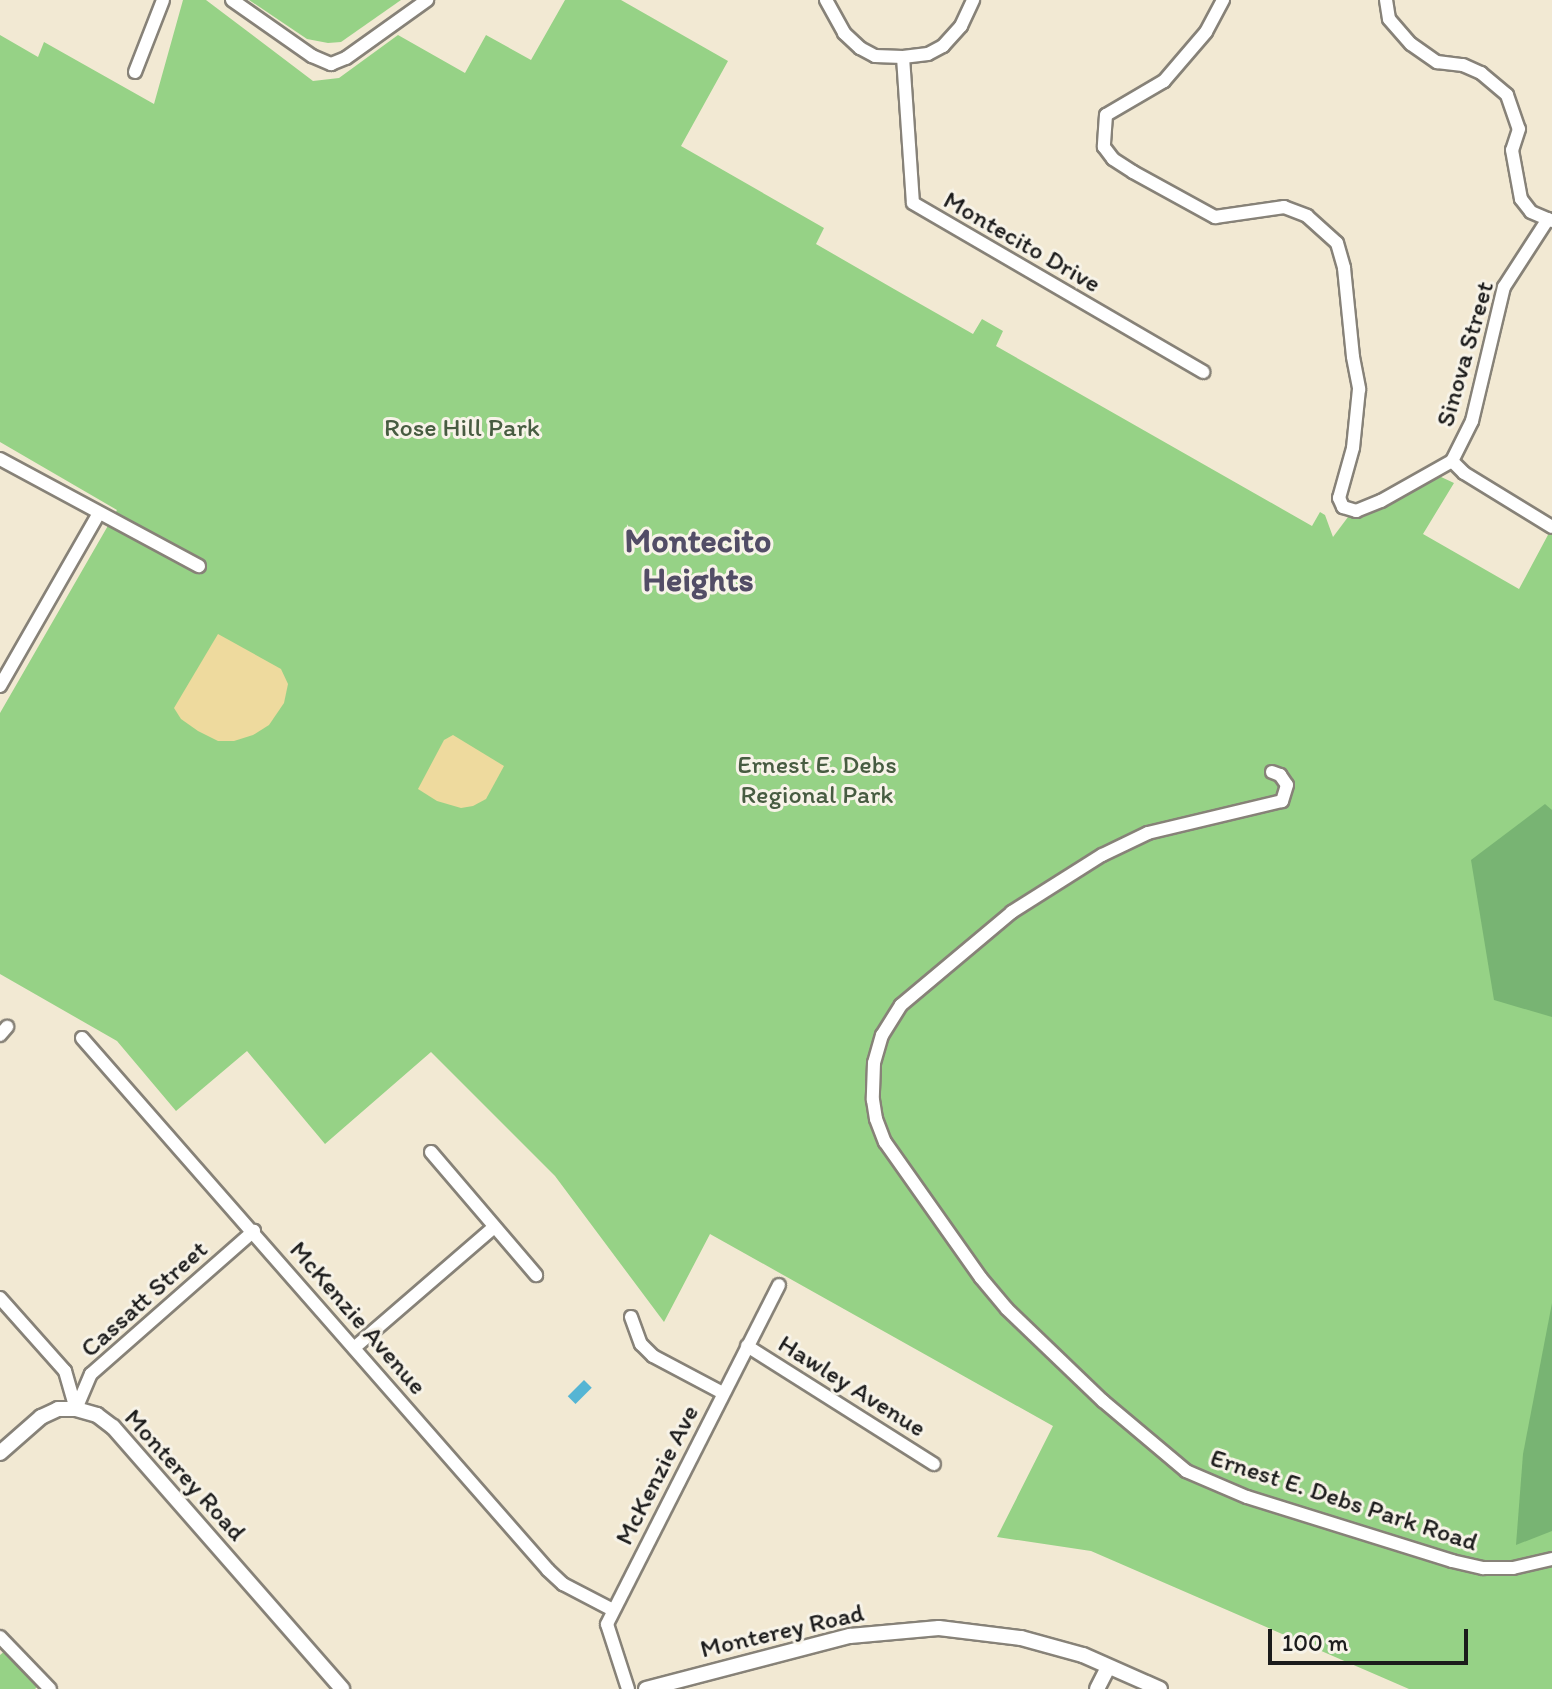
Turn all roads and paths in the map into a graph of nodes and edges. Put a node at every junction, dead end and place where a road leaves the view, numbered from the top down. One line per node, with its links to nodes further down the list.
1 (163, 0): 9 (street)
2 (232, 0): 3 (street)
3 (427, 0)
4 (826, 0): 8 (street)
5 (973, 0): 8 (street)
6 (1223, 0): 13 (street)
7 (1386, 0): 10 (street)
8 (903, 57): 11 (street, Montecito Drive)
9 (135, 72)
10 (1550, 220): 13 (street, Sinova Street)
11 (1203, 372)
12 (0, 459): 14 (street)
13 (1452, 461): 15 (street)
14 (99, 513): 16 (street); 17 (street)
15 (1552, 527)
16 (199, 566)
17 (0, 686)
18 (1272, 772): 33 (street, Ernest E. Debs Park Road)
19 (82, 1038): 22 (street, McKenzie Avenue)
20 (431, 1152): 21 (street)
21 (494, 1227): 23 (street); 28 (street)
22 (254, 1231): 28 (street, McKenzie Avenue); 30 (street, Cassatt Street)
23 (536, 1275)
24 (779, 1285): 27 (street, McKenzie Ave)
25 (0, 1298): 30 (street)
26 (631, 1317): 29 (street)
27 (747, 1346): 29 (street, McKenzie Ave); 32 (street, Hawley Avenue)
28 (354, 1348): 34 (street, McKenzie Avenue)
29 (723, 1393): 34 (street, McKenzie Ave)
30 (76, 1409): 31 (street); 38 (street, Monterey Road)
31 (0, 1453)
32 (934, 1464)
33 (1552, 1559)
34 (613, 1610): 39 (street, McKenzie Ave)
35 (0, 1637): 37 (street)
36 (1108, 1667): 40 (street, Monterey Road); 41 (street); 42 (street, Monterey Road)
37 (50, 1689)
38 (342, 1689)
39 (628, 1689)
40 (646, 1689)
41 (1097, 1689)
42 (1160, 1689)

